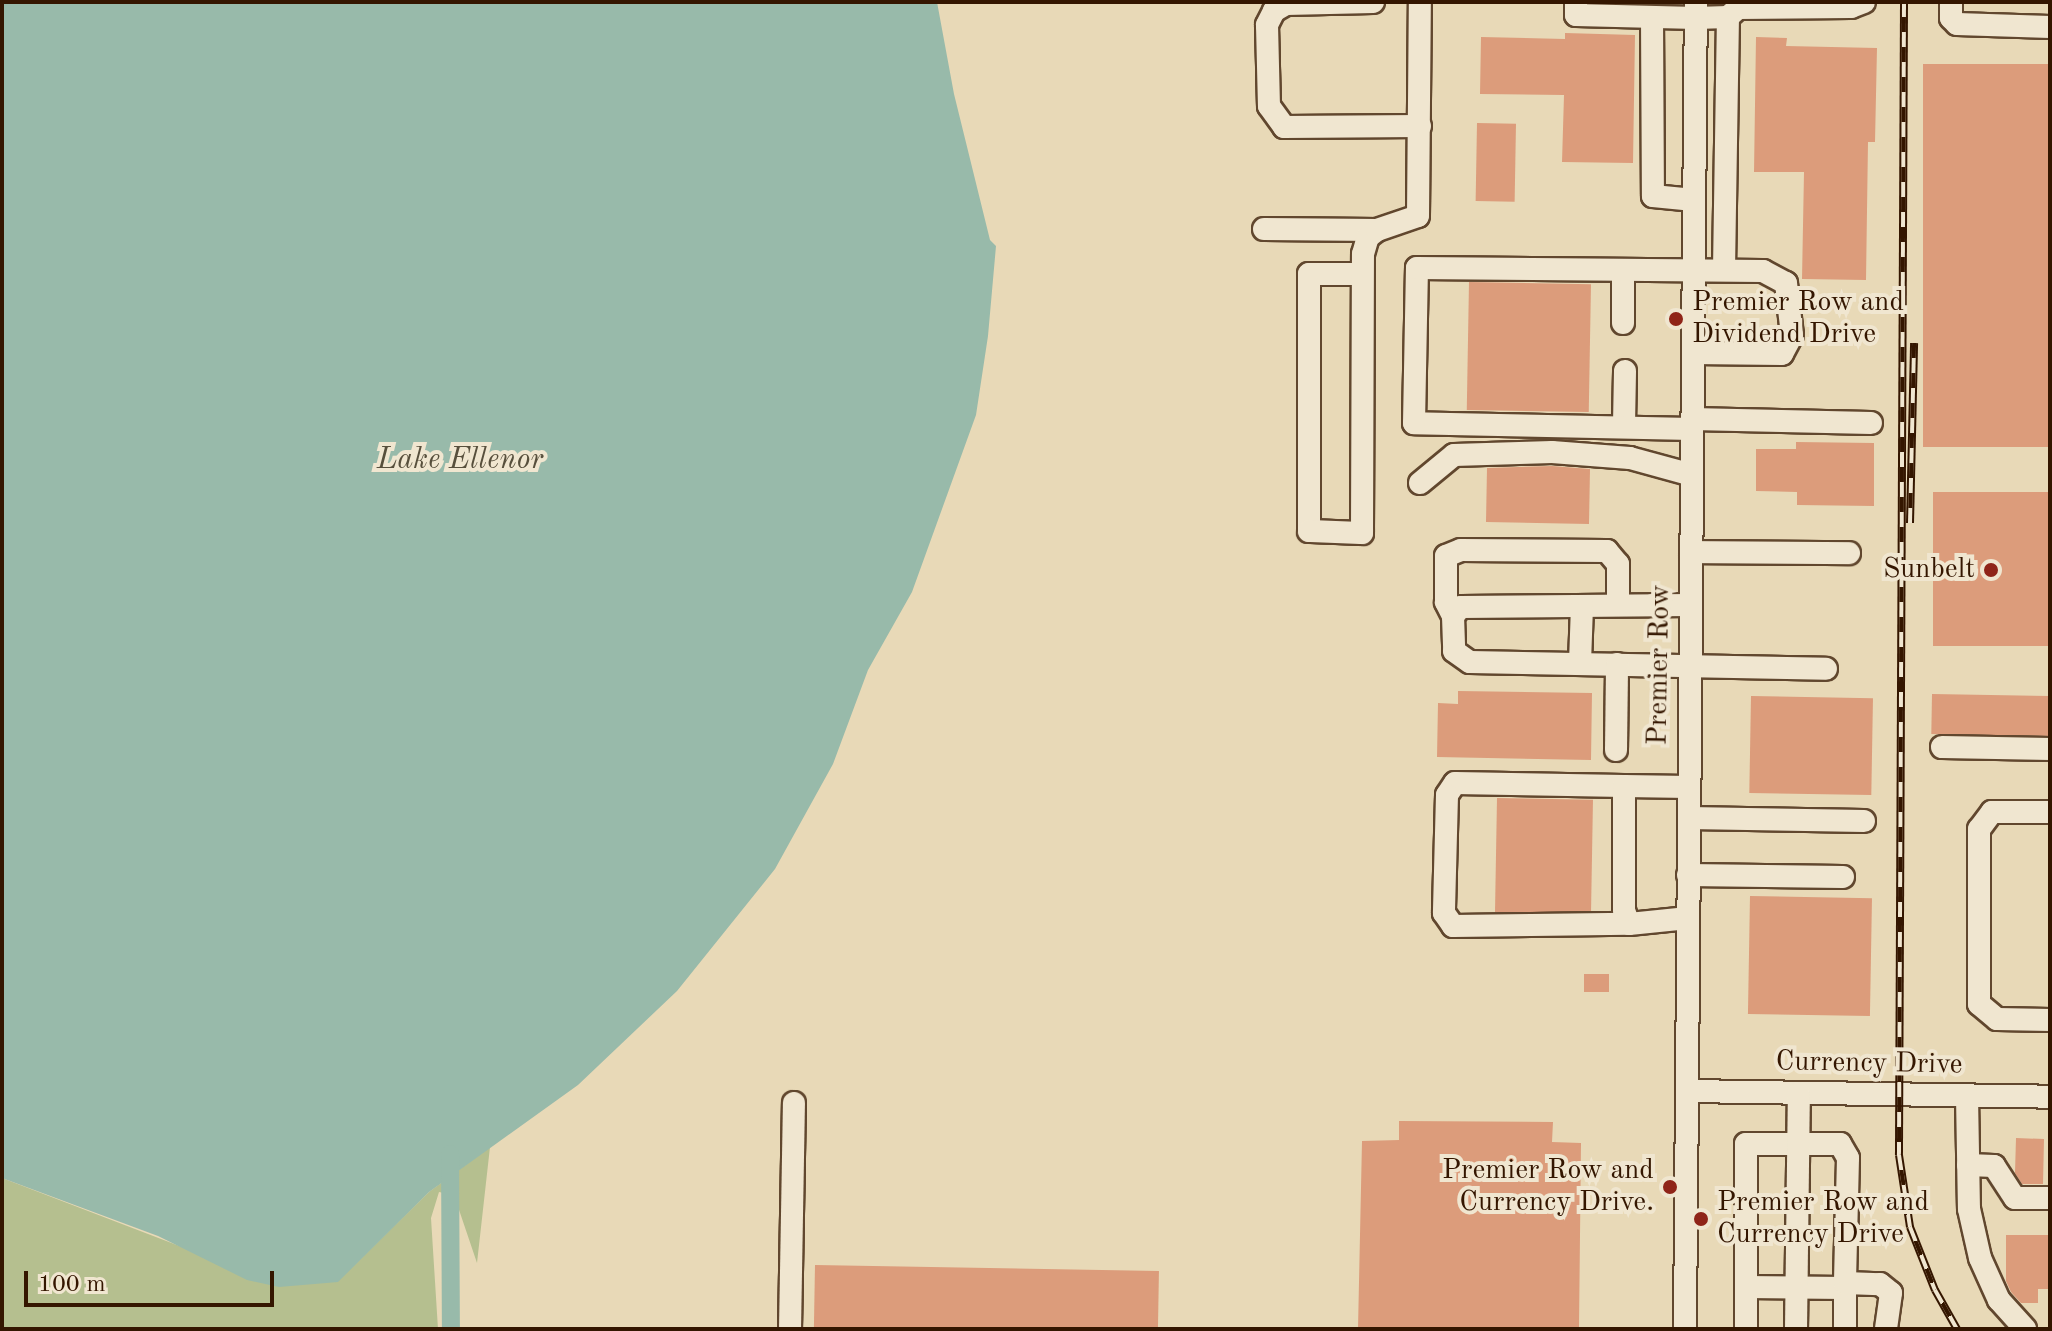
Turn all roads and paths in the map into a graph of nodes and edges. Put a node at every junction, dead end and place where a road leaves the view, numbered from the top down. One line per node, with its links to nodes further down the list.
1 (1373, 2): 11 (street)
2 (1420, 2): 11 (street)
3 (1576, 2): 8 (street)
4 (1864, 2): 6 (street)
5 (1951, 2): 10 (street)
6 (1806, 5): 9 (street)
7 (1696, 10): 8 (street); 9 (street); 12 (street, Premier Row)
8 (1652, 17): 12 (street)
9 (1728, 17): 17 (street)
10 (2050, 27)
11 (1420, 126): 14 (street)
12 (1694, 200): 16 (street, Premier Row)
13 (1264, 229): 14 (street)
14 (1377, 230): 18 (street)
15 (1623, 270): 16 (street); 19 (street); 23 (street)
16 (1694, 270): 17 (street); 20 (street, Premier Row)
17 (1724, 270): 20 (street)
18 (1361, 274): 18 (street)
19 (1623, 323)
20 (1693, 353): 24 (street, Premier Row)
21 (1625, 371): 23 (street)
22 (1871, 423): 24 (street)
23 (1624, 424): 24 (street)
24 (1692, 424): 25 (street, Premier Row)
25 (1692, 475): 26 (street); 27 (street, Premier Row)
26 (1420, 483)
27 (1691, 552): 28 (street); 30 (street, Premier Row)
28 (1849, 553)
29 (1618, 605): 30 (street); 31 (street); 32 (street)
30 (1690, 605): 35 (street, Premier Row)
31 (1582, 606): 32 (street); 33 (street)
32 (1453, 616): 33 (street)
33 (1580, 663): 34 (street)
34 (1617, 664): 35 (street); 39 (street)
35 (1690, 665): 36 (street); 41 (street, Premier Row)
36 (1826, 669)
37 (1942, 747): 38 (street)
38 (2050, 749)
39 (1616, 750)
40 (1624, 786): 41 (street); 48 (street); 48 (street)
41 (1689, 787): 43 (street, Premier Row)
42 (2050, 812): 49 (street)
43 (1689, 818): 44 (street); 45 (street, Premier Row)
44 (1864, 821)
45 (1688, 875): 46 (street); 47 (street, Premier Row)
46 (1843, 877)
47 (1688, 918): 48 (street); 50 (street, Premier Row)
48 (1629, 924)
49 (2050, 1020)
50 (1687, 1091): 51 (street, Currency Drive); 62 (street, Premier Row)
51 (1799, 1093): 52 (street, Currency Drive); 55 (street)
52 (1967, 1096): 53 (street, Currency Drive); 56 (street)
53 (2050, 1097)
54 (794, 1103): 61 (street)
55 (1797, 1144): 58 (street); 59 (street); 60 (street)
56 (1968, 1165): 57 (street); 67 (street)
57 (2050, 1198)
58 (1845, 1285): 59 (street); 65 (street); 66 (street)
59 (1797, 1286): 60 (street); 64 (street)
60 (1746, 1287): 63 (street)
61 (790, 1329)
62 (1685, 1329)
63 (1746, 1329)
64 (1796, 1329)
65 (1845, 1329)
66 (1886, 1329)
67 (2025, 1329)

